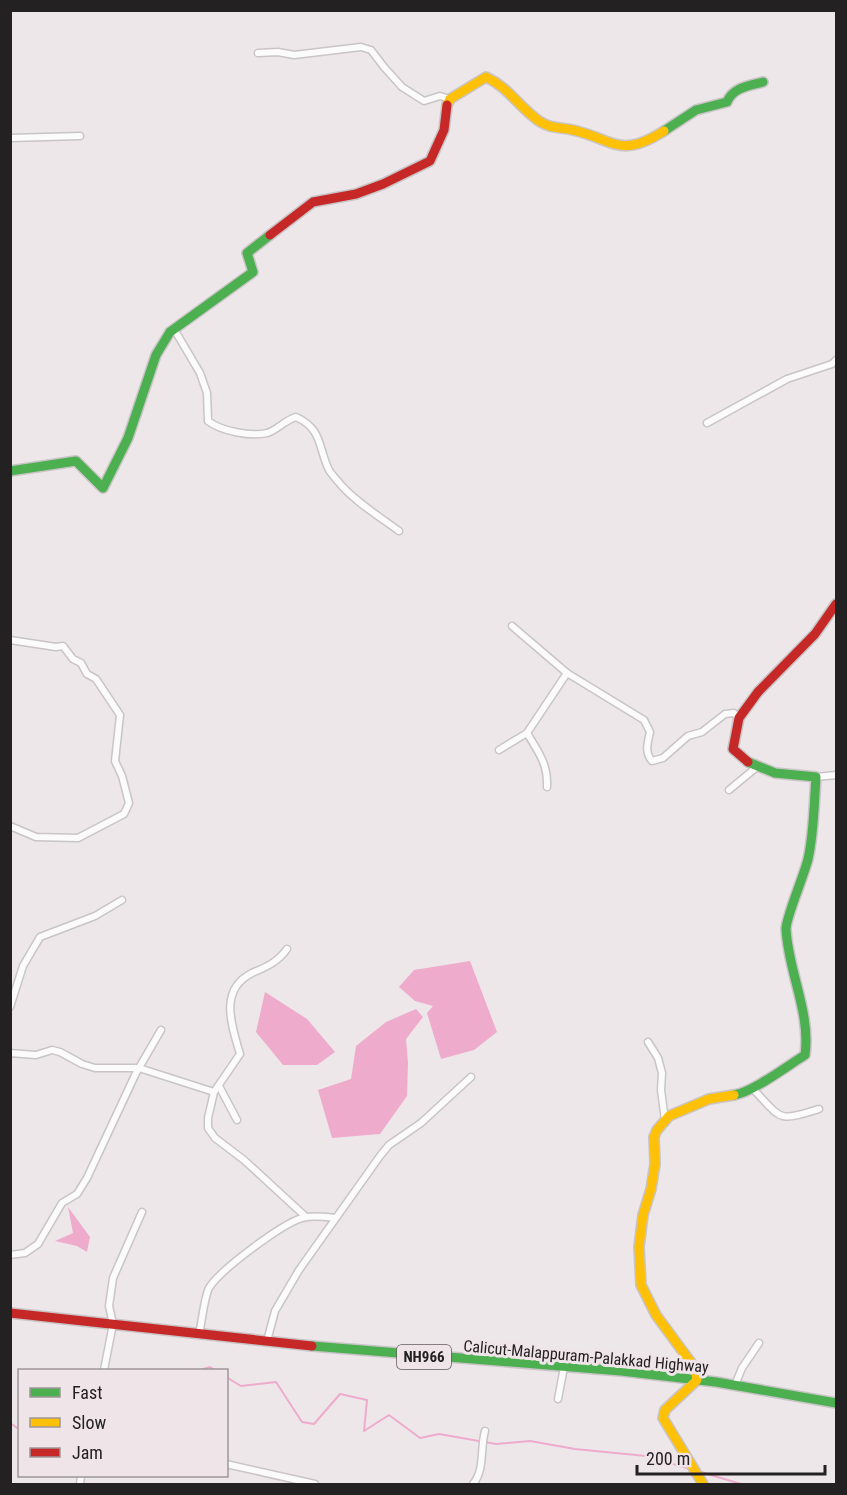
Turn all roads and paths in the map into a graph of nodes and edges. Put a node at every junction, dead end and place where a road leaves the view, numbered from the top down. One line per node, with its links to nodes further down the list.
1 (258, 53): 3 (street)
2 (763, 82): 3 (main road)
3 (450, 99): 6 (main road)
4 (80, 136): 5 (street)
5 (10, 138)
6 (174, 330): 9 (main road); 10 (street)
7 (837, 360): 8 (street)
8 (707, 423)
9 (10, 471)
10 (399, 531)
11 (837, 604): 15 (main road)
12 (512, 626): 14 (street)
13 (10, 640): 23 (street)
14 (567, 672): 15 (street); 16 (street)
15 (739, 718): 18 (main road)
16 (527, 733): 17 (street); 21 (street)
17 (499, 750)
18 (758, 766): 20 (main road); 22 (street)
19 (837, 775): 20 (street)
20 (816, 777): 33 (main road)
21 (547, 787)
22 (729, 790)
23 (10, 826)
24 (122, 900): 26 (street)
25 (287, 949): 32 (street)
26 (10, 1007)
27 (160, 1030): 30 (street)
28 (648, 1042): 37 (street)
29 (10, 1053): 30 (street)
30 (139, 1068): 34 (street); 41 (street)
31 (471, 1077): 40 (street)
32 (219, 1086): 34 (street); 36 (street)
33 (753, 1089): 35 (street); 37 (main road)
34 (214, 1092): 39 (street)
35 (819, 1109)
36 (237, 1120)
37 (665, 1120): 49 (main road)
38 (142, 1212): 43 (street)
39 (306, 1217): 40 (street); 44 (street)
40 (335, 1218): 45 (street)
41 (10, 1255)
42 (10, 1312): 43 (main road, Calicut-Malappuram-Palakkad Highway / NH966)
43 (113, 1324): 44 (main road, Calicut-Malappuram-Palakkad Highway / NH966); 48 (street)
44 (199, 1334): 45 (main road, Calicut-Malappuram-Palakkad Highway / NH966)
45 (267, 1341): 47 (main road, Calicut-Malappuram-Palakkad Highway / NH966)
46 (759, 1343): 50 (street)
47 (564, 1366): 49 (main road, Calicut-Malappuram-Palakkad Highway / NH966); 51 (street)
48 (104, 1369)
49 (697, 1380): 50 (main road, Calicut-Malappuram-Palakkad Highway / NH966); 57 (main road)
50 (735, 1385): 52 (main road, Calicut-Malappuram-Palakkad Highway / NH966)
51 (558, 1399)
52 (837, 1403)
53 (484, 1433): 56 (street)
54 (228, 1464): 55 (street)
55 (315, 1485)
56 (473, 1485)
57 (703, 1485)

